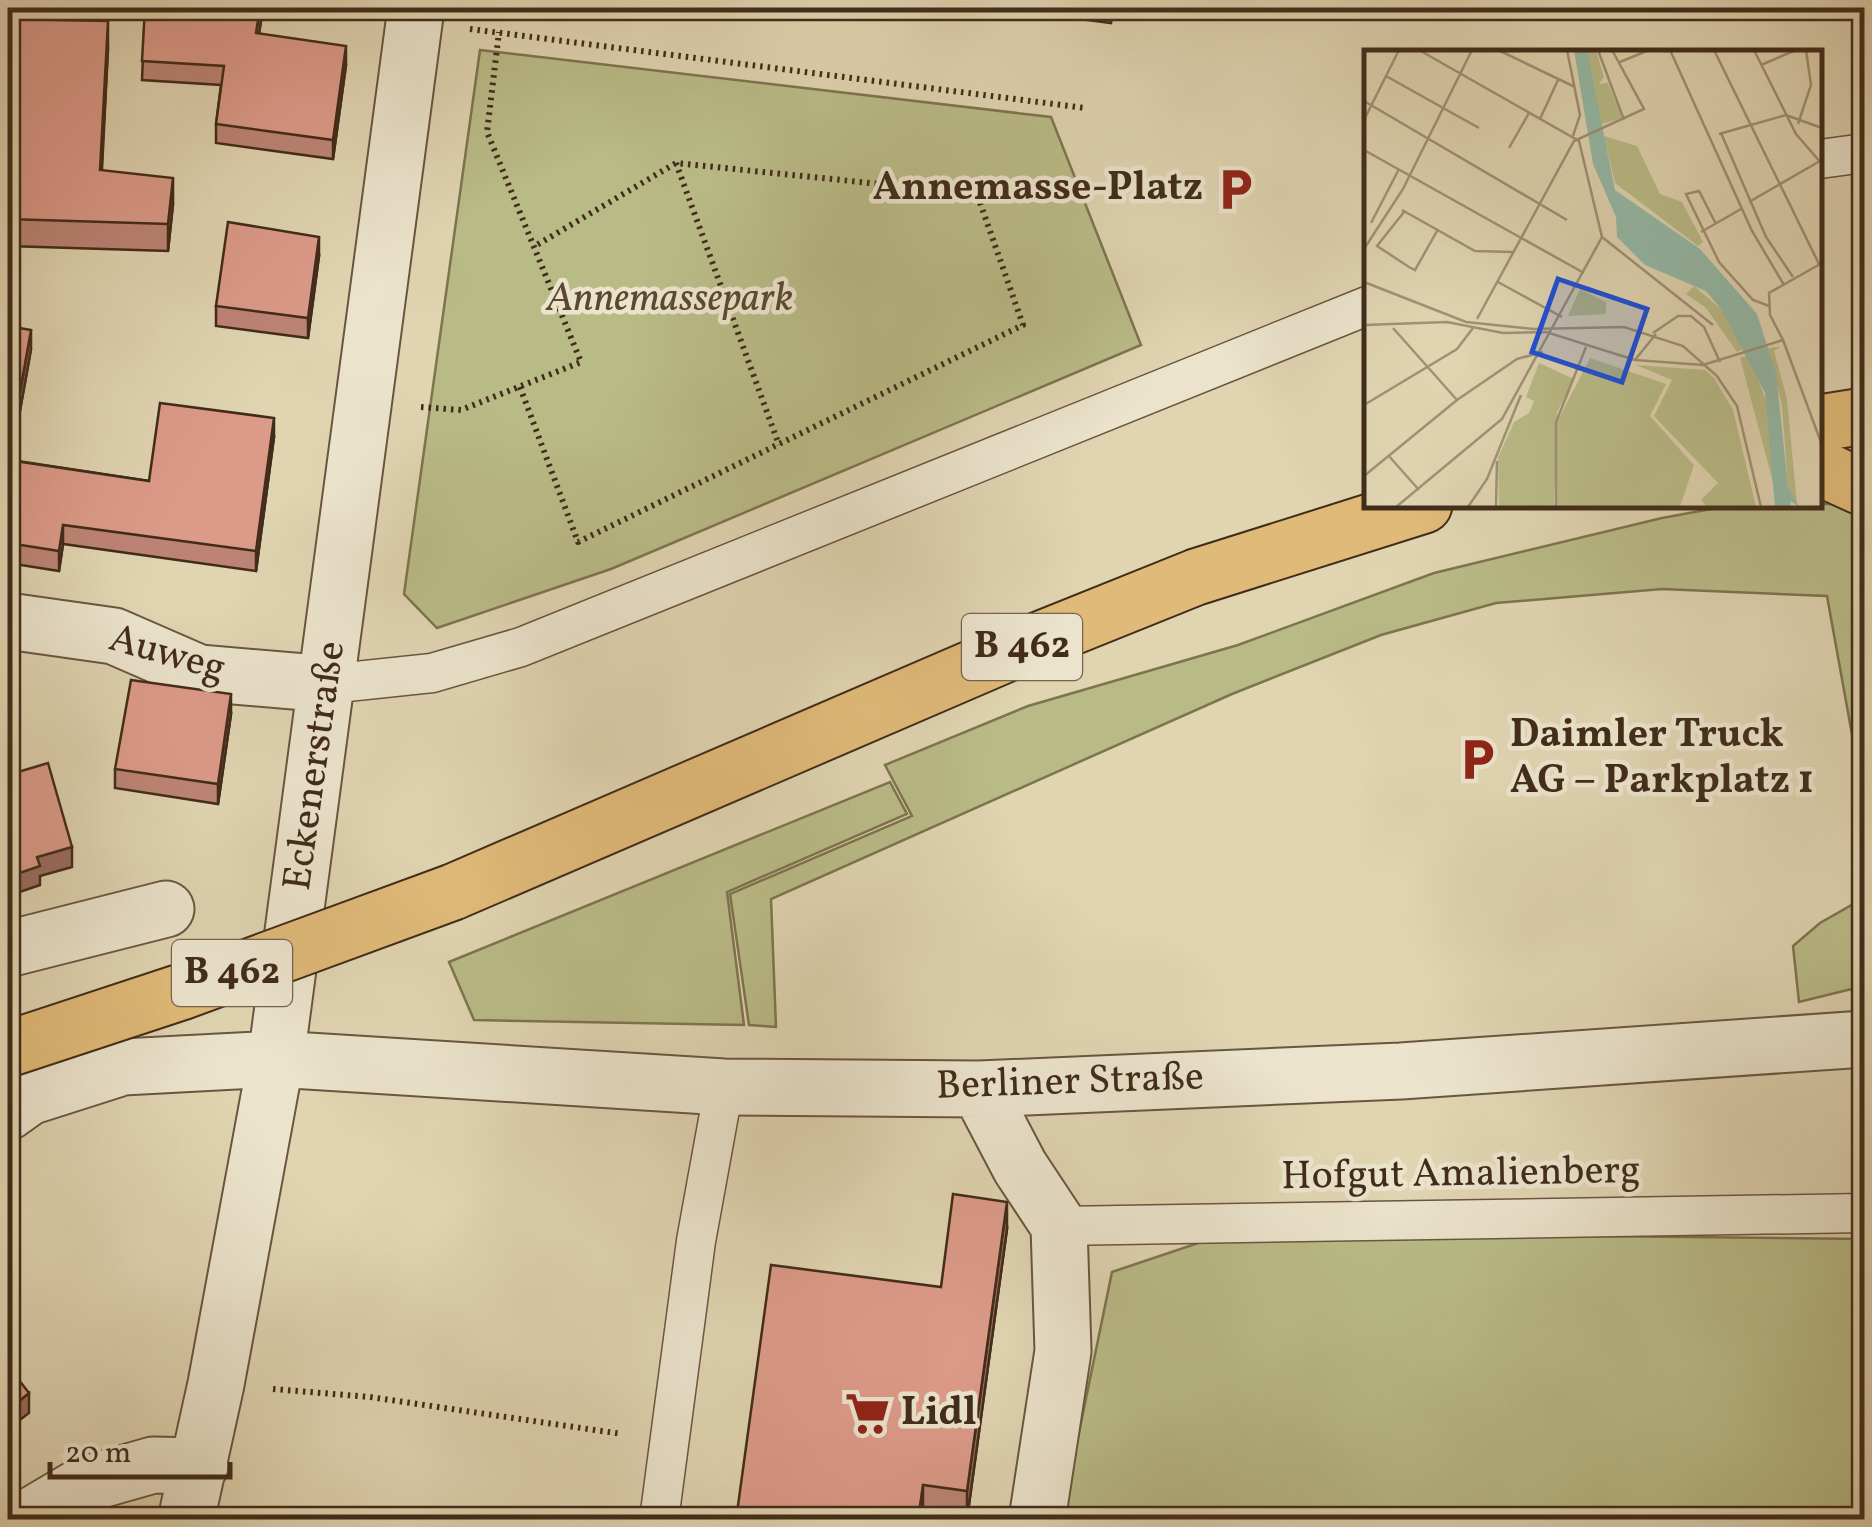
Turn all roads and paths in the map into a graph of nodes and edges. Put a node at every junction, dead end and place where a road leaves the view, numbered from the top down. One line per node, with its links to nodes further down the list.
1 (415, 15): 2 (path); 10 (street, Eckenerstraße)
2 (498, 32): 3 (path); 7 (path)
3 (1085, 108)
4 (1864, 153): 5 (lane)
5 (1822, 158)
6 (676, 163): 7 (path); 13 (path); 13 (path)
7 (535, 246): 9 (path)
8 (1364, 307): 18 (lane)
9 (520, 387): 10 (path); 13 (path)
10 (364, 402): 18 (street, Eckenerstraße)
11 (1864, 416): 12 (main road)
12 (1822, 422)
13 (780, 445)
14 (1822, 469): 15 (main road)
15 (1864, 488)
16 (1414, 508): 22 (main road, B 462, bridge)
17 (8, 621): 18 (street, Auweg)
18 (328, 684): 23 (street, Eckenerstraße)
19 (166, 909): 20 (street)
20 (8, 949)
21 (1864, 1039): 25 (street, Berliner Straße)
22 (8, 1049)
23 (276, 1060): 24 (street, Berliner Straße); 26 (street, Berliner Straße); 31 (street, Eckenerstraße)
24 (724, 1087): 25 (street, Berliner Straße); 30 (lane)
25 (979, 1089): 28 (street)
26 (8, 1112)
27 (1864, 1213): 28 (lane, Hofgut Amalienberg)
28 (1059, 1226): 35 (street)
29 (273, 1390): 30 (path)
30 (669, 1442): 34 (lane)
31 (200, 1466): 32 (street); 33 (street, Eckenerstraße)
32 (24, 1520)
33 (186, 1520)
34 (659, 1520)
35 (1037, 1520)

